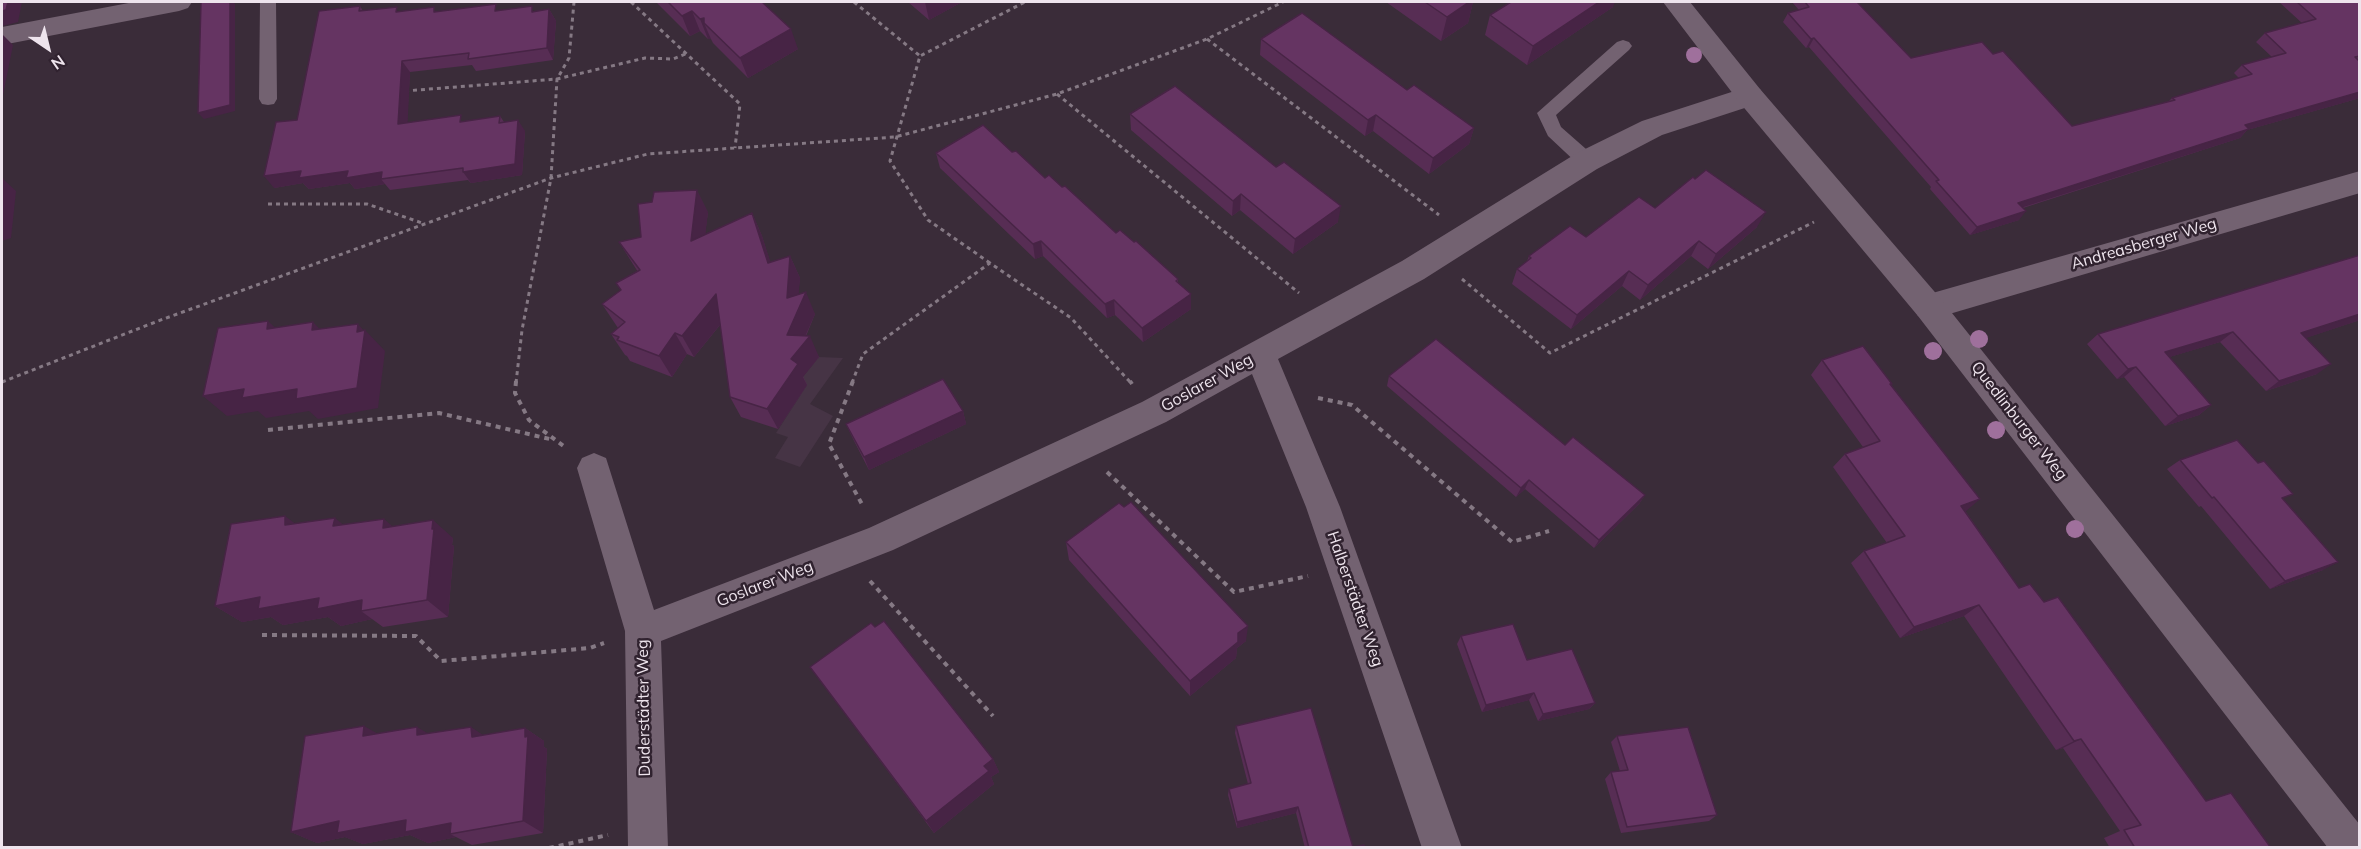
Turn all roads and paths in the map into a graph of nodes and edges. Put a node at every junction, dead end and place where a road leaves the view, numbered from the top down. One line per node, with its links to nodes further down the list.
1 (178, 2): 9 (street)
2 (268, 2): 18 (lane)
3 (574, 2): 14 (path)
4 (631, 2): 12 (path)
5 (854, 2): 13 (path)
6 (1024, 2): 13 (path)
7 (1283, 2): 10 (path)
8 (1676, 2): 17 (street, Quedlinburger Weg)
9 (2, 36)
10 (1207, 39): 16 (path); 27 (path)
11 (1623, 46): 21 (lane)
12 (688, 53): 14 (path); 20 (path)
13 (920, 56): 19 (path)
14 (557, 80): 15 (path); 22 (path)
15 (398, 92)
16 (1057, 94): 19 (path); 31 (path)
17 (1750, 96): 21 (street, Goslarer Weg); 25 (street, Quedlinburger Weg)
18 (268, 99)
19 (895, 137): 20 (path); 29 (path)
20 (735, 148): 22 (path)
21 (1587, 161): 27 (street, Goslarer Weg)
22 (551, 178): 26 (path); 37 (path)
23 (2360, 182): 30 (street, Andreasberger Weg)
24 (268, 204): 26 (path)
25 (1845, 207): 28 (path); 30 (street, Quedlinburger Weg)
26 (425, 224): 33 (path)
27 (1466, 235): 28 (street, Goslarer Weg)
28 (1434, 256): 31 (street, Goslarer Weg)
29 (990, 263): 35 (path); 41 (path)
30 (1929, 307): 50 (street, Quedlinburger Weg)
31 (1327, 317): 32 (street, Goslarer Weg)
32 (1260, 354): 34 (street, Halberstädter Weg); 35 (street, Goslarer Weg)
33 (2, 382)
34 (1276, 389): 40 (path); 43 (street, Halberstädter Weg)
35 (1154, 412): 38 (street, Goslarer Weg)
36 (268, 430): 37 (path)
37 (557, 441): 39 (path)
38 (1081, 446): 41 (street, Goslarer Weg); 43 (path)
39 (594, 468): 44 (street, Duderstädter Weg)
40 (1549, 531)
41 (881, 539): 42 (street, Goslarer Weg)
42 (844, 553): 44 (street, Goslarer Weg); 46 (path)
43 (1344, 568): 49 (street, Halberstädter Weg)
44 (643, 631): 45 (path); 47 (street, Duderstädter Weg)
45 (262, 635)
46 (993, 716)
47 (647, 837): 48 (path)
48 (549, 848)
49 (1442, 848)
50 (2353, 848)

